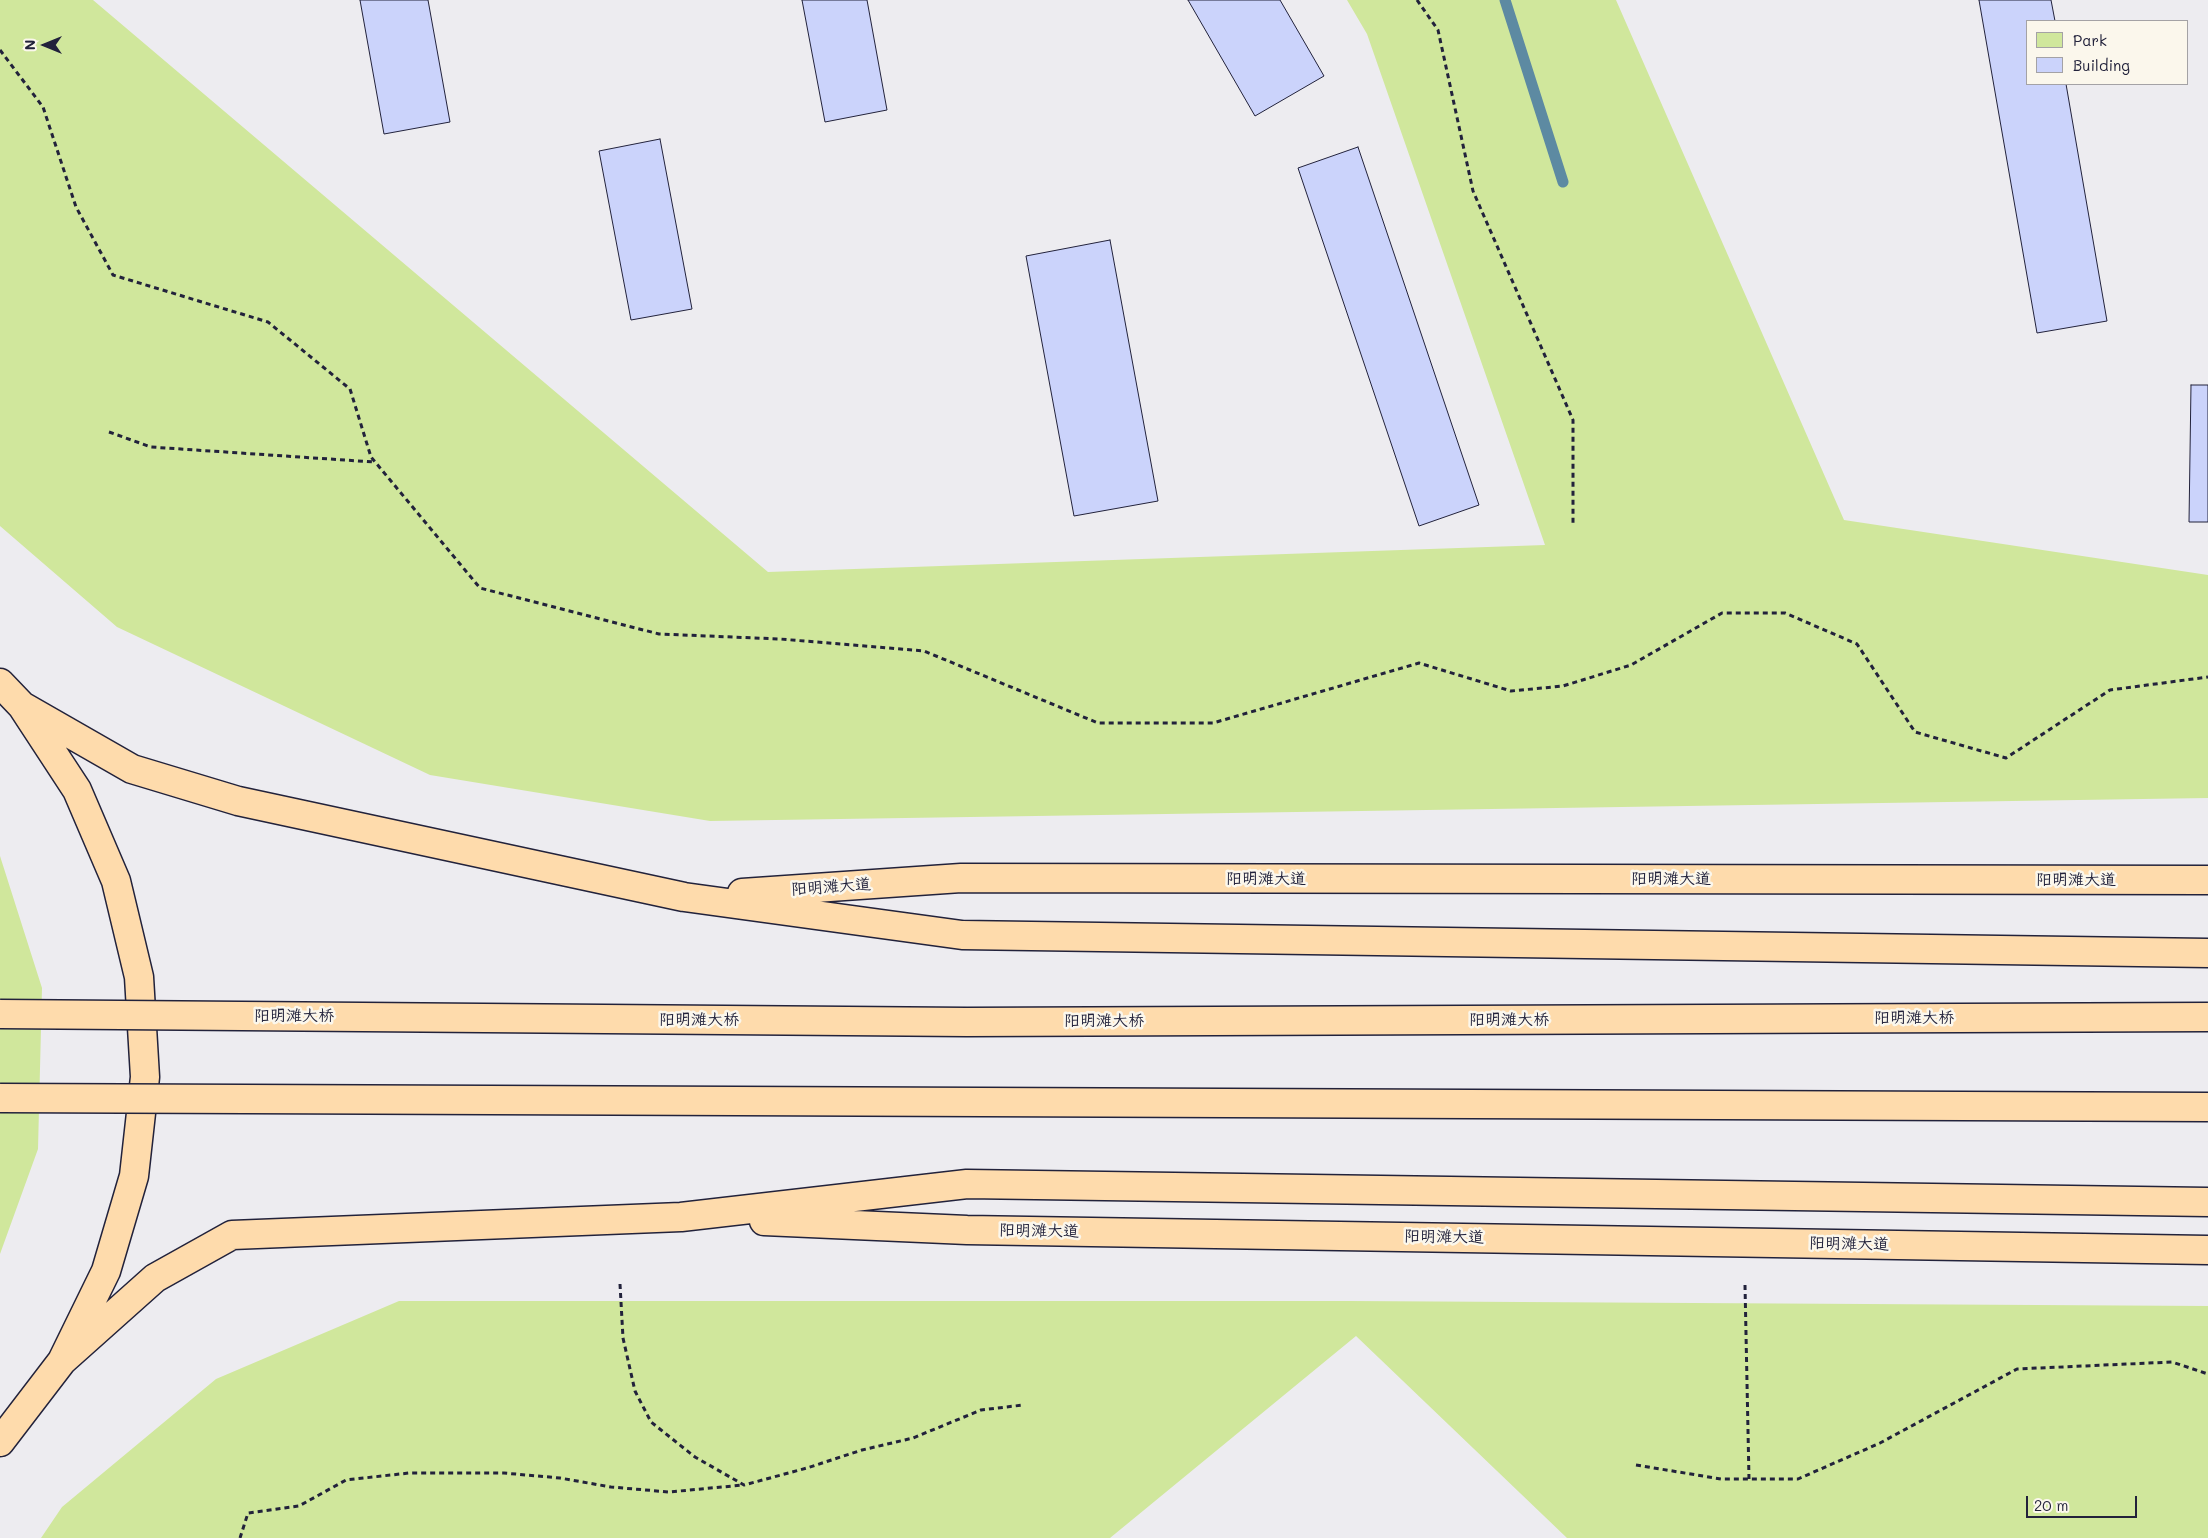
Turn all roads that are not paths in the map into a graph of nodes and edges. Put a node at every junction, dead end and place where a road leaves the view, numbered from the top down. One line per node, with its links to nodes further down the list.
1 (0, 683): 2 (highway)
2 (22, 706): 4 (highway); 13 (highway)
3 (2208, 880): 4 (highway, 阳明滩大道)
4 (684, 897): 5 (highway)
5 (2208, 953)
6 (0, 1014): 7 (highway, 阳明滩大桥, bridge)
7 (2208, 1017)
8 (0, 1098): 9 (highway, bridge)
9 (2208, 1107)
10 (2208, 1202): 11 (highway)
11 (680, 1217): 12 (highway, 阳明滩大道); 13 (highway)
12 (2208, 1250)
13 (62, 1361): 14 (highway)
14 (0, 1442)

